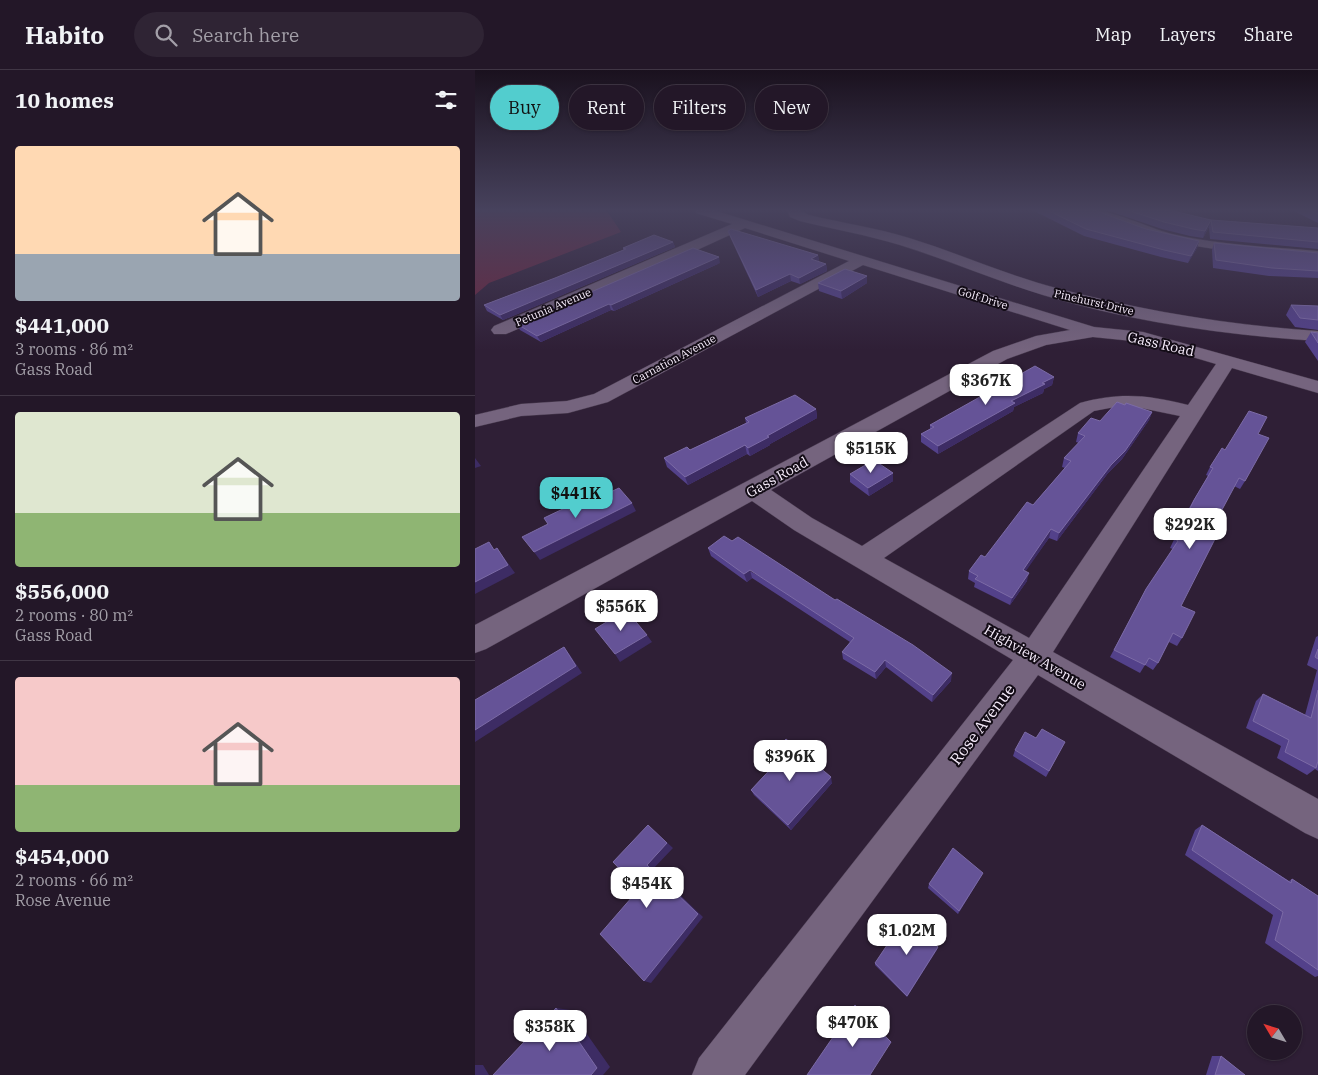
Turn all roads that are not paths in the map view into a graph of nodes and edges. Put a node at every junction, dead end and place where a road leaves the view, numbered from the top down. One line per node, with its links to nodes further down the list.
1 (671, 257): 5 (street, Petunia Avenue)
2 (852, 257): 4 (street, Golf Drive)
3 (949, 257): 7 (street, Pinehurst Drive)
4 (862, 260): 6 (street, Golf Drive); 11 (street, Carnation Avenue)
5 (500, 330)
6 (1093, 332): 8 (street, Gass Road); 12 (street, Gass Road)
7 (1318, 336)
8 (1228, 360): 9 (street, Gass Road); 10 (street, Rose Avenue)
9 (1318, 387)
10 (1194, 413): 13 (street); 15 (street, Rose Avenue)
11 (475, 421)
12 (754, 490): 13 (street, Highview Avenue); 14 (street, Gass Road)
13 (864, 558): 15 (street, Highview Avenue)
14 (475, 640)
15 (1034, 656): 16 (street, Highview Avenue); 17 (street, Rose Avenue)
16 (1318, 820)
17 (717, 1075)

